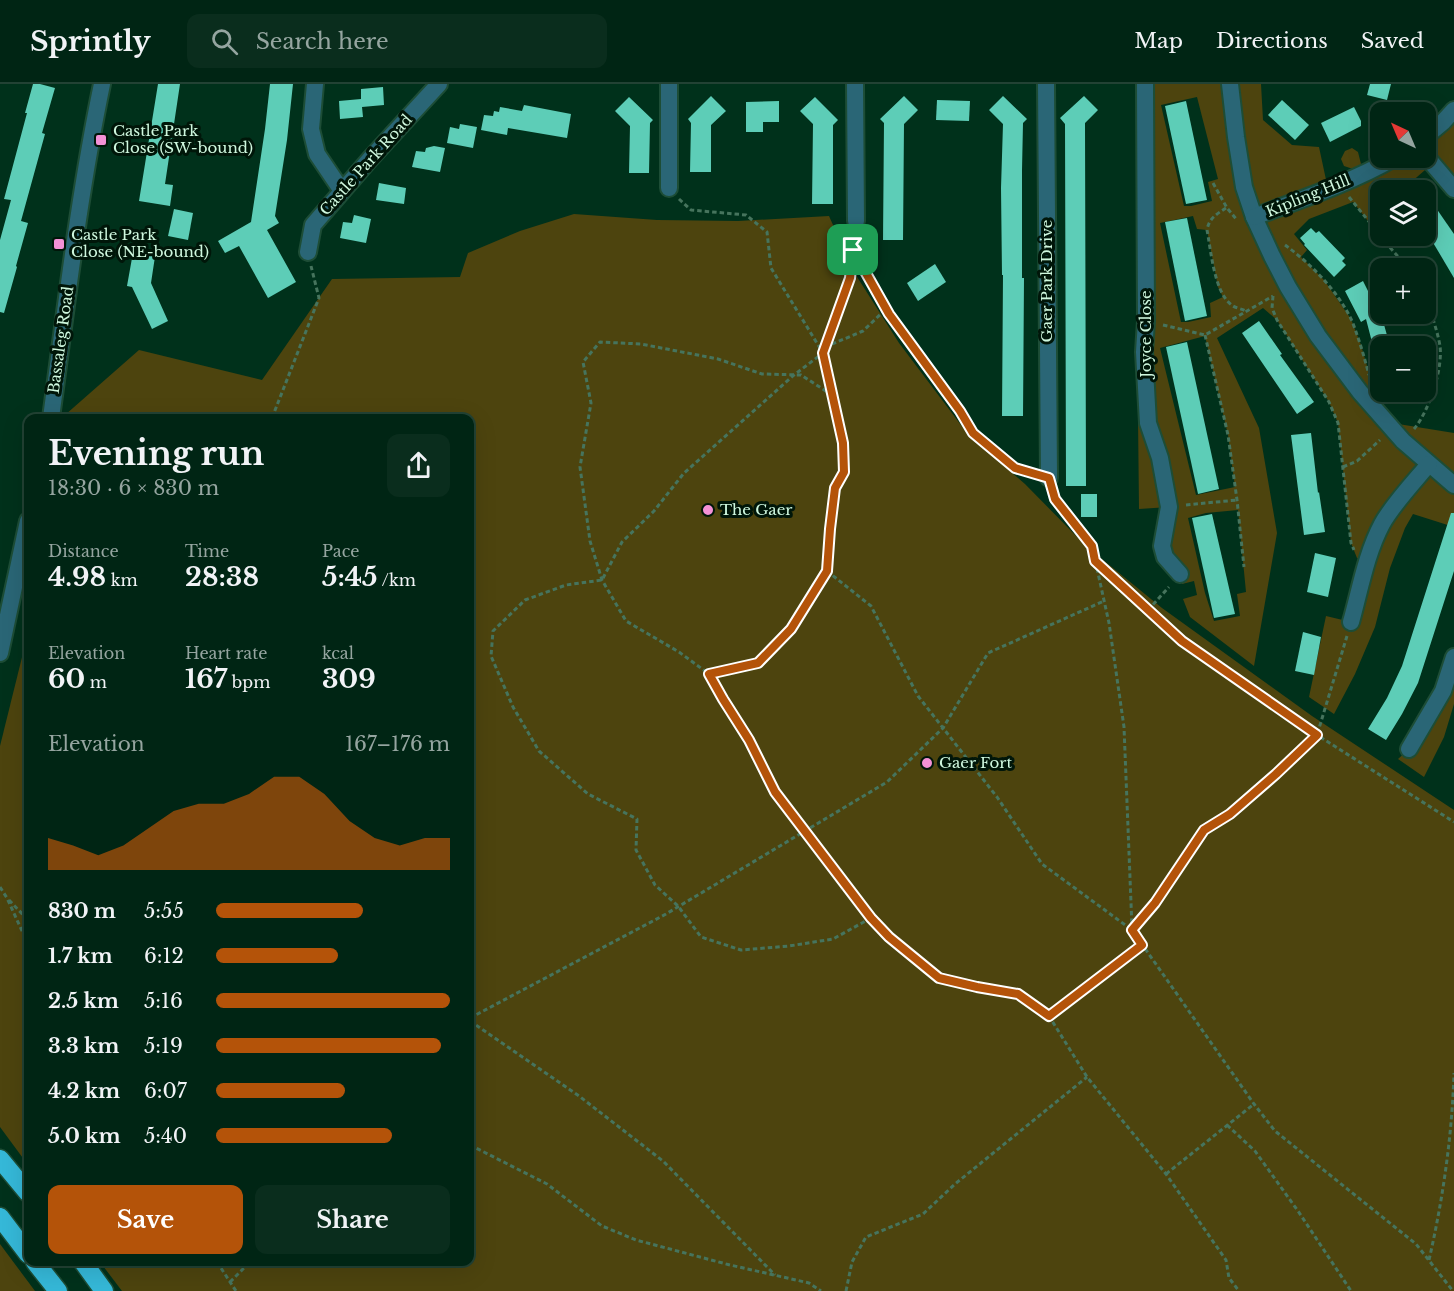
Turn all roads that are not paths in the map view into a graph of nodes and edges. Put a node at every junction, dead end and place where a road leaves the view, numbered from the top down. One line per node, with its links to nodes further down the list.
1 (102, 84): 19 (street, Bassaleg Road)
2 (315, 84): 15 (street)
3 (439, 84): 15 (street, Castle Park Road)
4 (669, 84): 13 (street)
5 (855, 84): 16 (street)
6 (1046, 84): 21 (street, Gaer Park Drive)
7 (1145, 84): 24 (street, Joyce Close)
8 (1230, 84): 17 (street)
9 (1454, 110): 10 (street)
10 (1436, 128)
11 (1376, 168): 17 (street, Kipling Hill)
12 (1436, 168): 14 (street)
13 (669, 188)
14 (1454, 189)
15 (342, 191): 18 (street, Castle Park Road)
16 (856, 221)
17 (1258, 224): 20 (street)
18 (308, 252)
19 (52, 414)
20 (1429, 464): 22 (street); 25 (street)
21 (1049, 478)
22 (1454, 485)
23 (24, 540): 26 (street)
24 (1180, 574)
25 (1351, 622)
26 (0, 653)
27 (1454, 657): 28 (street)
28 (1409, 749)
29 (0, 1159): 30 (highway)
30 (24, 1188)
31 (0, 1217): 32 (highway)
32 (24, 1249)
33 (38, 1266): 35 (highway)
34 (86, 1266): 36 (highway)
35 (58, 1291)
36 (104, 1291)

